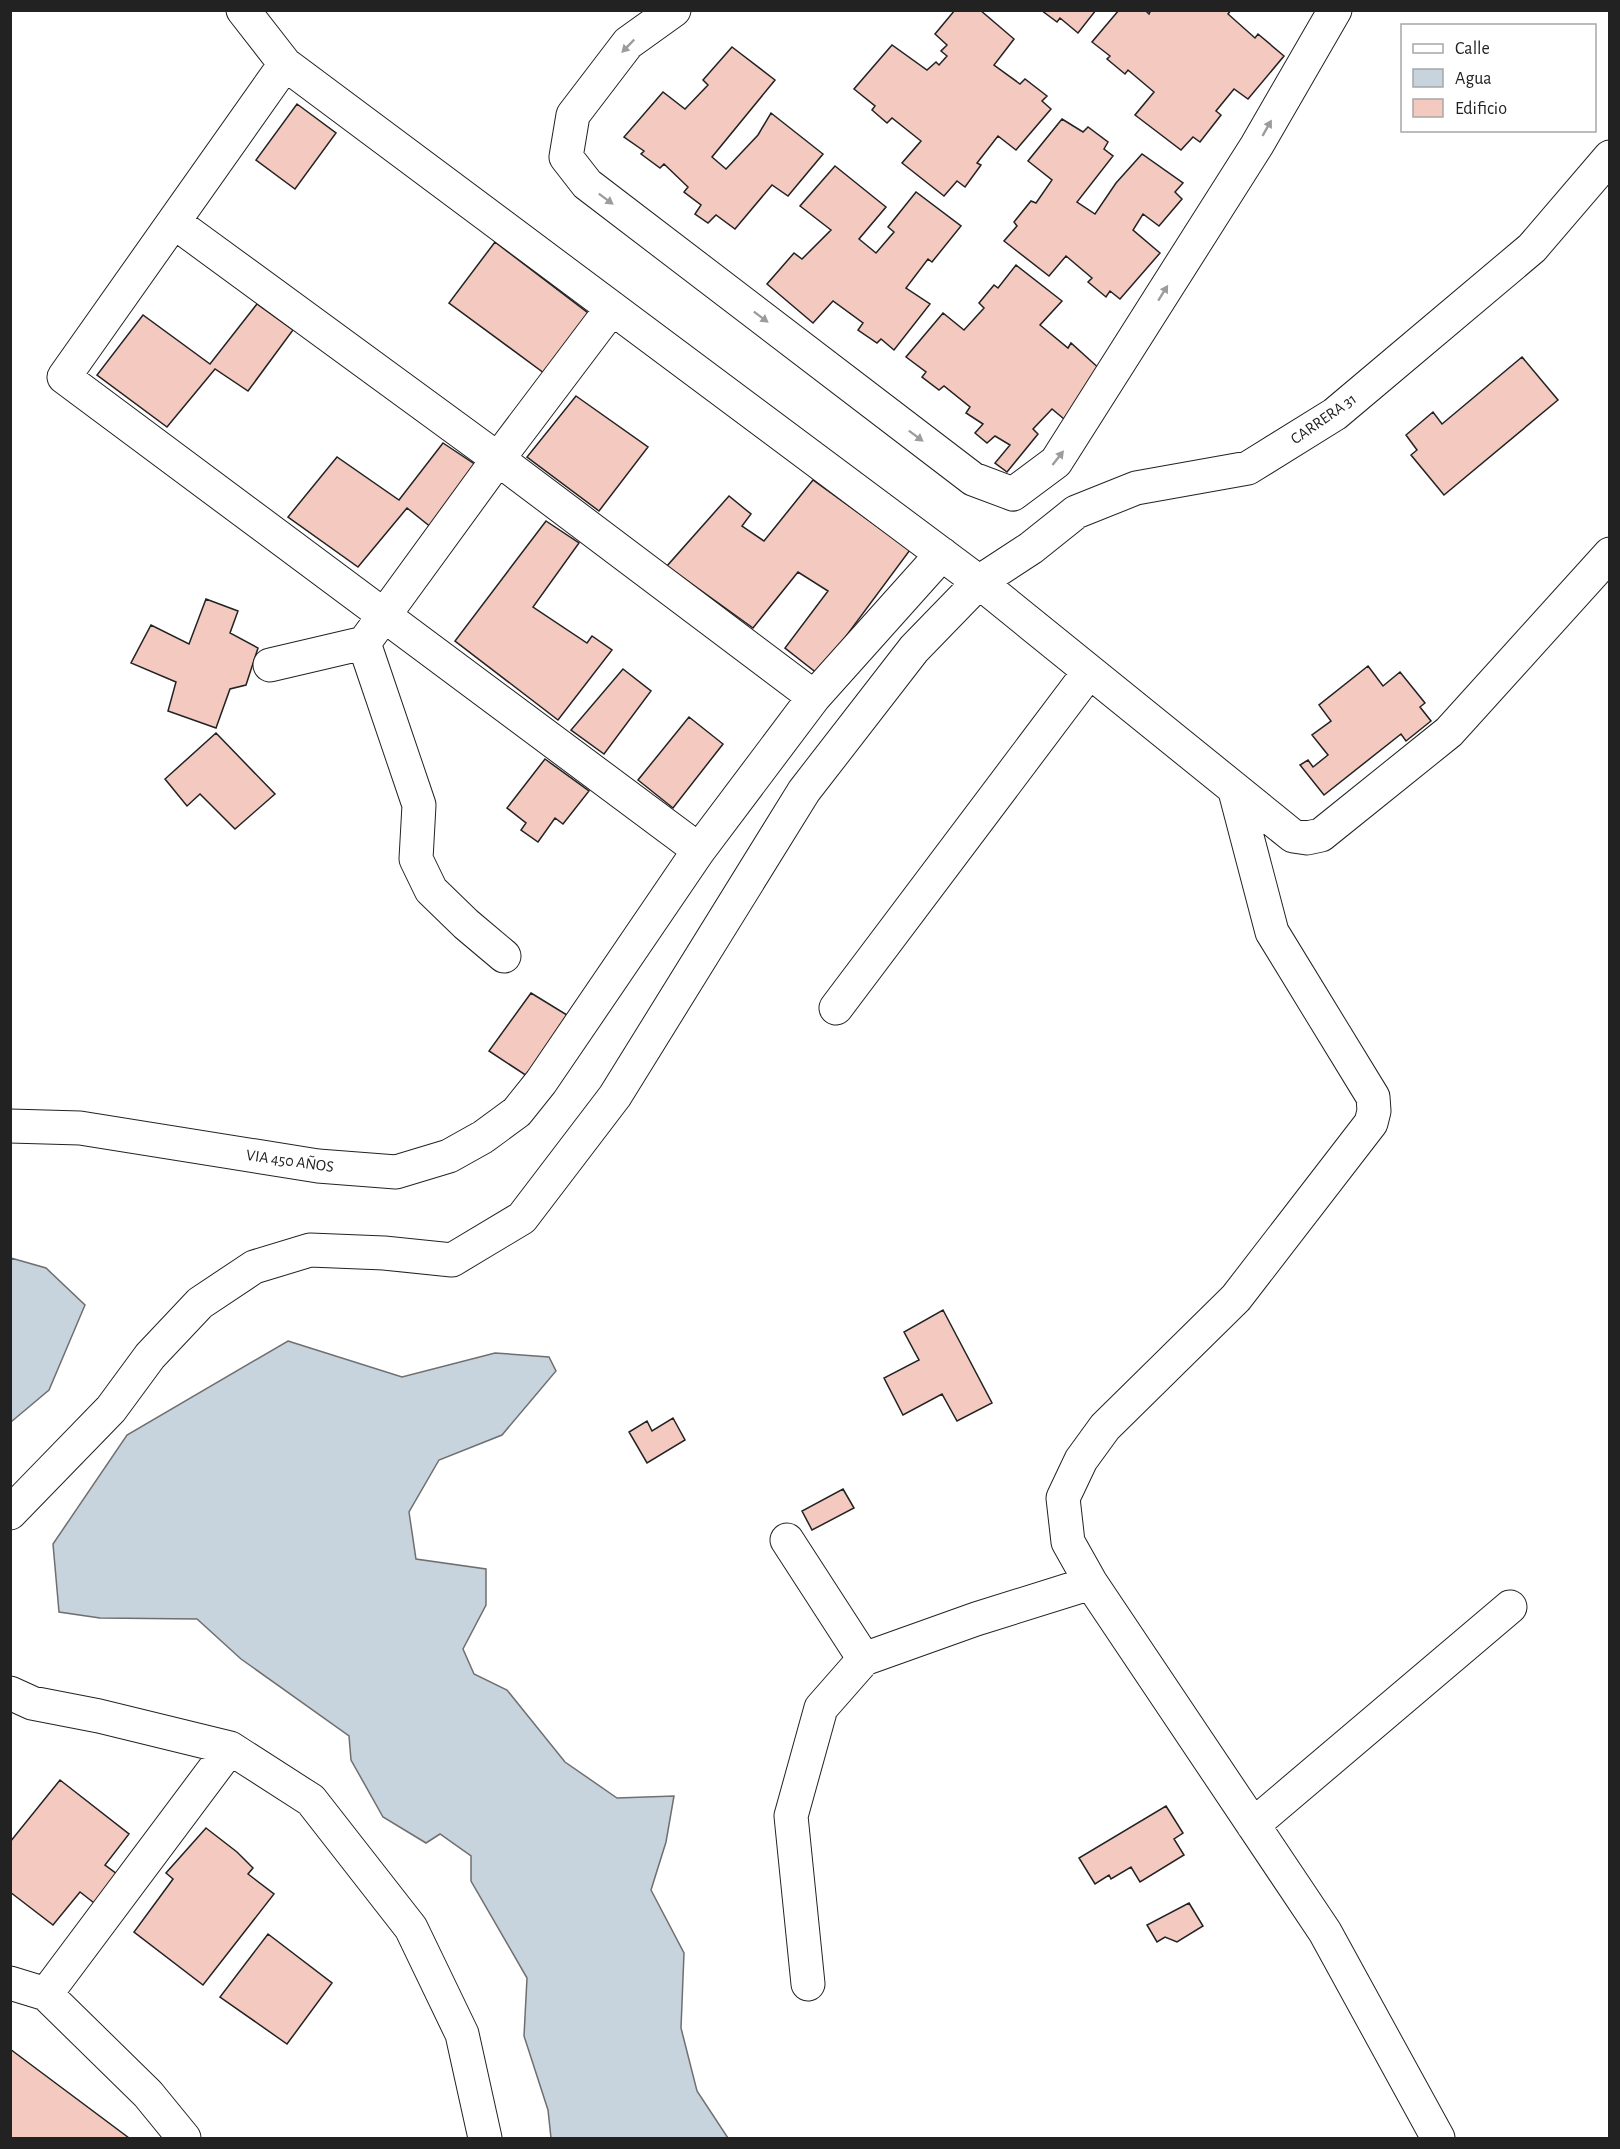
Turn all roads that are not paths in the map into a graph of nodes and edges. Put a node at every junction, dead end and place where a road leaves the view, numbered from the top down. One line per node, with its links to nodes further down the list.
1 (243, 10): 4 (street)
2 (674, 10): 3 (street, one-way to 3)
3 (1335, 10)
4 (285, 64): 6 (street); 7 (street)
5 (1610, 157): 11 (street, CARRERA 31)
6 (174, 222): 8 (street); 12 (street)
7 (612, 308): 8 (street); 10 (street)
8 (498, 459): 12 (street); 16 (street)
9 (1610, 554): 17 (street)
10 (942, 555): 11 (street); 16 (street, VIA 450 AÑOS)
11 (979, 582): 15 (street); 22 (street, CARRERA 31)
12 (386, 616): 13 (street); 18 (street)
13 (364, 643): 14 (street); 19 (street)
14 (270, 665)
15 (1089, 672): 17 (street); 20 (street)
16 (814, 697): 18 (street, VIA 450 AÑOS)
17 (1235, 791): 24 (street)
18 (699, 850): 21 (street, VIA 450 AÑOS)
19 (504, 956)
20 (836, 1008)
21 (10, 1126)
22 (10, 1513)
23 (787, 1540): 26 (street)
24 (1091, 1583): 26 (street); 29 (street)
25 (1510, 1607): 29 (street)
26 (864, 1659): 31 (street)
27 (10, 1693): 28 (street)
28 (230, 1748): 32 (street); 34 (street)
29 (1252, 1825): 35 (street)
30 (10, 1983): 32 (street)
31 (808, 1984)
32 (46, 1994): 33 (street)
33 (184, 2139)
34 (485, 2139)
35 (1438, 2139)

